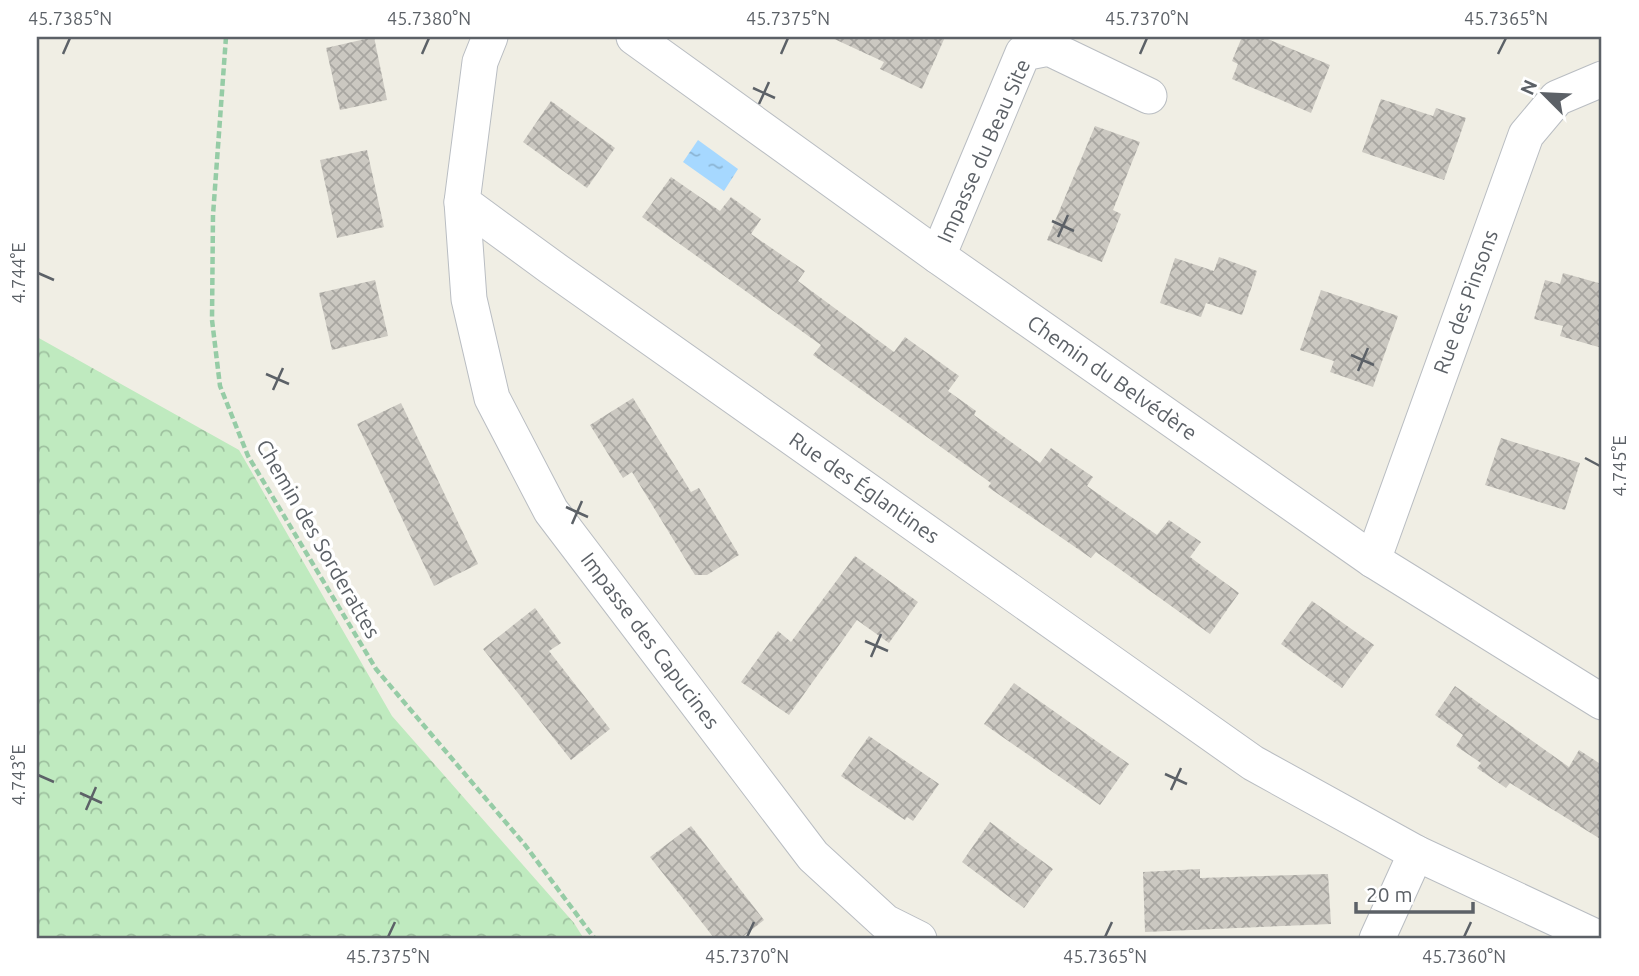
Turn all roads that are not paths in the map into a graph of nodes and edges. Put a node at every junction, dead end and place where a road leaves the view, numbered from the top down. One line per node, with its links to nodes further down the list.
1 (490, 37): 5 (street)
2 (634, 37): 6 (street, Chemin du Belvédère)
3 (1602, 79): 7 (street, Rue des Pinsons)
4 (1149, 96): 6 (street, Impasse du Beau Site)
5 (462, 202): 9 (street, Rue des Églantines); 10 (street, Impasse des Capucines)
6 (938, 256): 7 (street, Chemin du Belvédère)
7 (1373, 559): 8 (street, Chemin du Belvédère)
8 (1602, 702)
9 (1416, 853): 11 (street); 12 (street, Rue des Églantines)
10 (919, 939)
11 (1377, 939)
12 (1600, 939)

